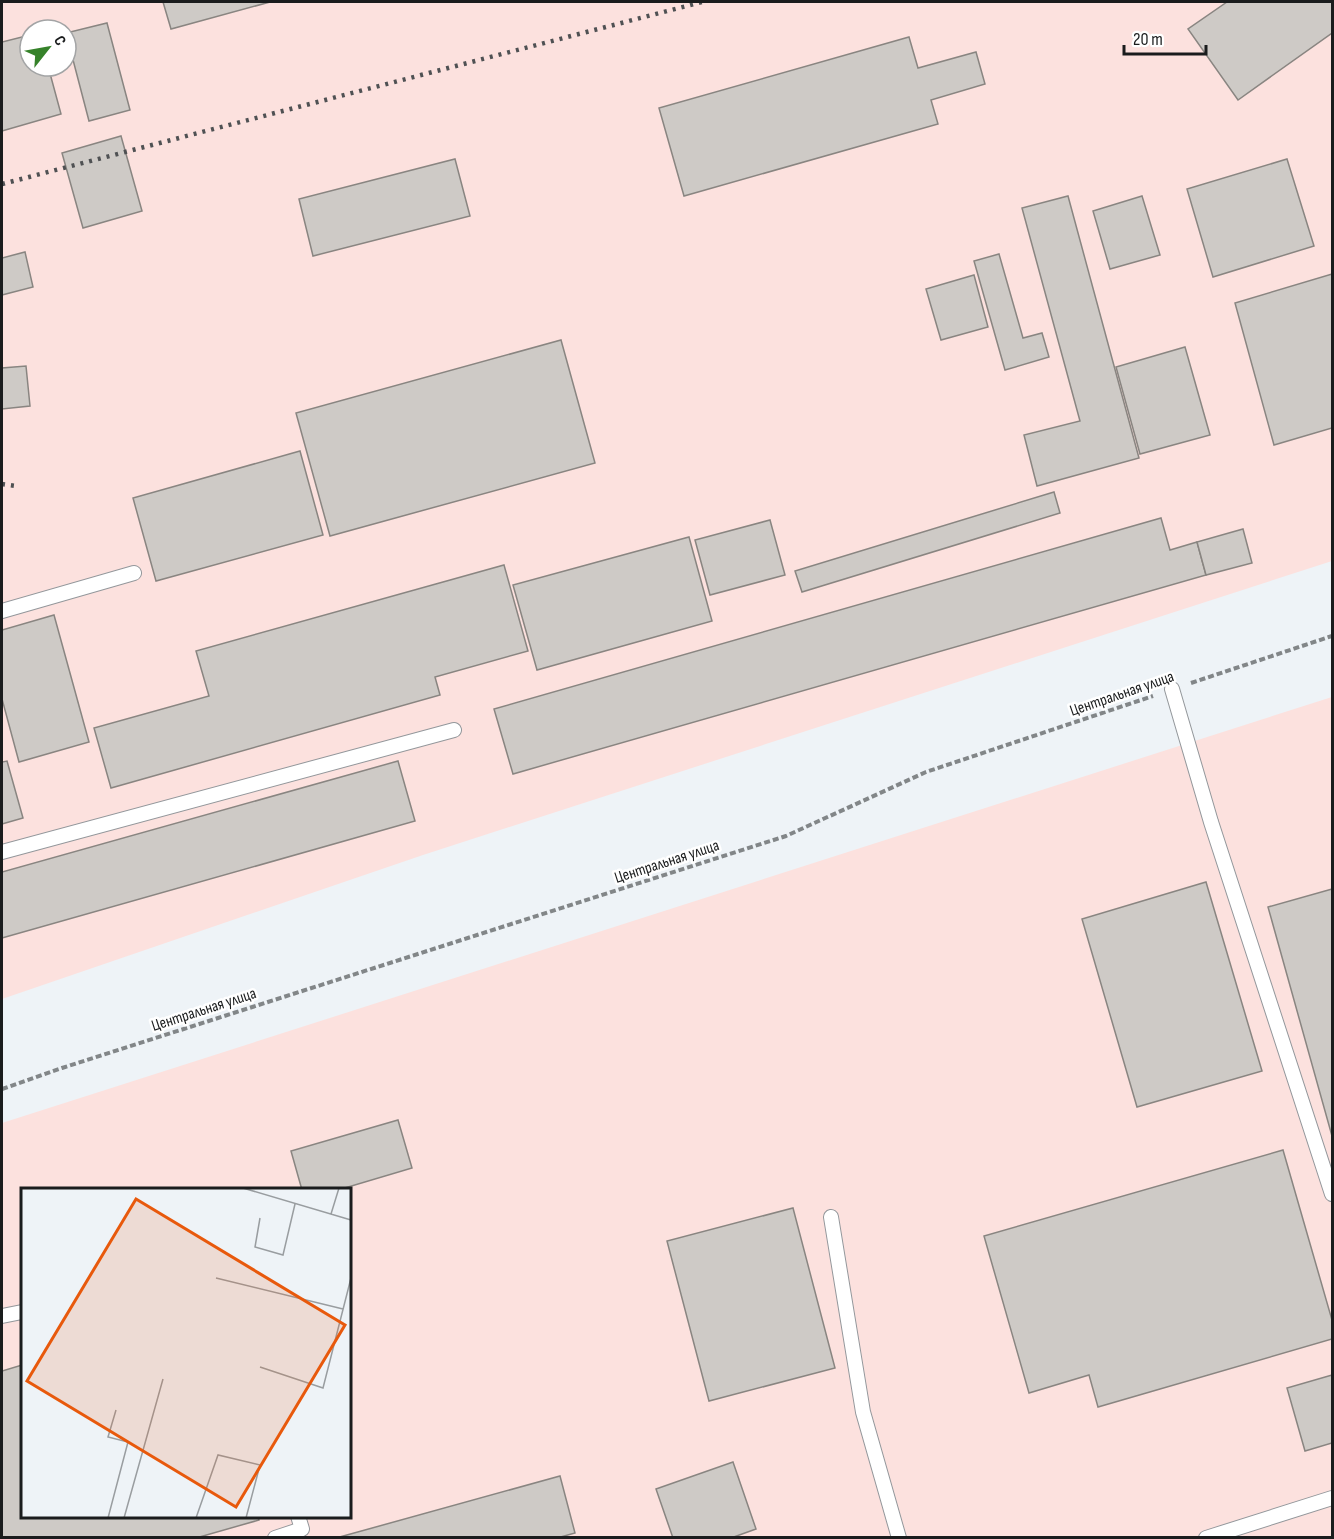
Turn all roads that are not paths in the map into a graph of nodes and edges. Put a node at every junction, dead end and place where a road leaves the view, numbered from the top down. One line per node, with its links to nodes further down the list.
1 (134, 573): 2 (lane)
2 (2, 611)
3 (1172, 690): 6 (lane)
4 (454, 730): 5 (lane)
5 (2, 852)
6 (1332, 1194)
7 (831, 1217): 13 (lane)
8 (21, 1312): 9 (lane)
9 (2, 1316)
10 (1332, 1498): 14 (lane)
11 (299, 1518): 12 (lane)
12 (275, 1538)
13 (899, 1538)
14 (1206, 1538)

